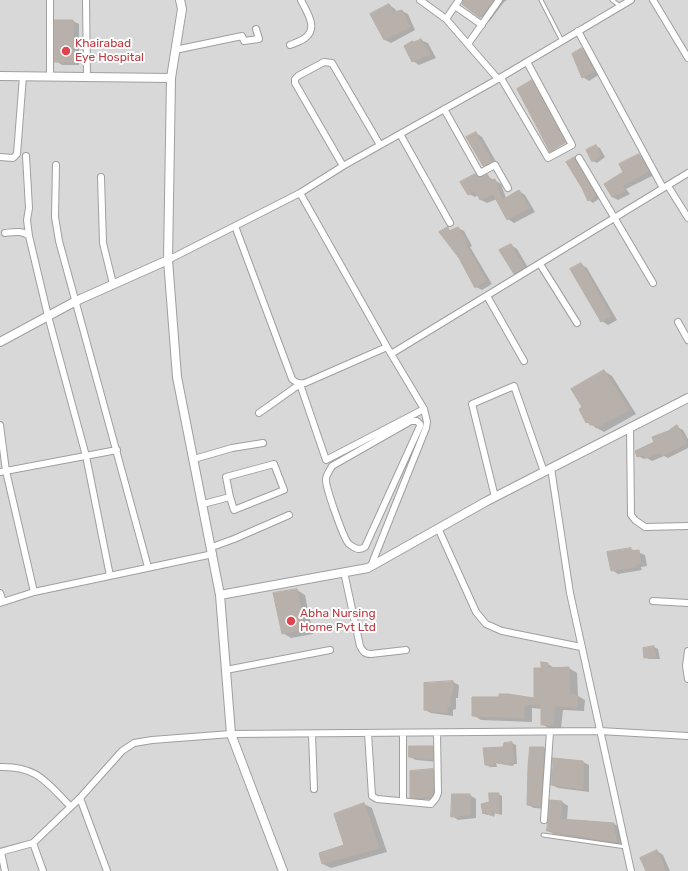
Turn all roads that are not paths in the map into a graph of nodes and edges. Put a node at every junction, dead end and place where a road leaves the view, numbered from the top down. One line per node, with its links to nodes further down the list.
1 (50, 0): 26 (street)
2 (86, 0): 27 (street)
3 (180, 0): 21 (street)
4 (300, 0): 20 (street)
5 (420, 0): 14 (street)
6 (459, 0): 12 (street)
7 (499, 0): 15 (street)
8 (541, 0): 18 (lane)
9 (612, 0): 13 (lane)
10 (631, 0): 13 (street)
11 (653, 0): 22 (street)
12 (455, 6): 14 (street); 15 (street)
13 (621, 6): 17 (street)
14 (446, 19): 19 (street)
15 (482, 25): 19 (street)
16 (256, 29): 21 (street)
17 (578, 31): 18 (street); 40 (street)
18 (562, 41): 23 (street)
19 (468, 44): 29 (street)
20 (290, 45)
21 (176, 50): 28 (street)
22 (688, 58)
23 (527, 62): 29 (street); 29 (street)
24 (0, 76): 25 (street)
25 (23, 76): 26 (street); 33 (street)
26 (50, 76): 27 (street)
27 (87, 77): 28 (street)
28 (171, 78): 49 (street)
29 (500, 78): 30 (street)
30 (444, 109): 31 (street); 41 (street)
31 (400, 134): 32 (street); 45 (street)
32 (380, 145): 37 (street); 37 (street)
33 (0, 156)
34 (26, 156): 48 (street)
35 (579, 158): 43 (street)
36 (56, 166): 54 (street)
37 (343, 166): 42 (street)
38 (688, 173): 40 (street)
39 (101, 177): 52 (street)
40 (666, 187): 43 (street); 44 (street)
41 (508, 188)
42 (300, 193): 46 (street); 60 (street)
43 (614, 218): 50 (street); 51 (street)
44 (688, 218)
45 (450, 223)
46 (235, 226): 49 (street); 63 (street)
47 (5, 233): 48 (street)
48 (29, 236): 55 (street)
49 (168, 260): 52 (street); 72 (street)
50 (540, 264): 53 (street); 57 (street)
51 (654, 283)
52 (113, 284): 54 (street)
53 (487, 296): 61 (street); 62 (street)
54 (76, 301): 55 (street); 70 (street)
55 (48, 316): 59 (street); 71 (street)
56 (678, 322): 58 (street)
57 (577, 323)
58 (688, 340)
59 (0, 342)
60 (387, 347): 61 (street); 63 (street)
61 (391, 354): 65 (street)
62 (524, 361)
63 (300, 384): 65 (street); 66 (street)
64 (688, 398): 68 (street)
65 (424, 409): 76 (street)
66 (259, 413)
67 (0, 425): 74 (street)
68 (630, 428): 73 (street); 81 (street)
69 (263, 443): 72 (street)
70 (117, 450): 71 (street); 85 (street)
71 (86, 456): 74 (street); 87 (street)
72 (194, 459): 79 (street)
73 (548, 470): 78 (street); 78 (street); 94 (street)
74 (3, 472): 88 (street)
75 (394, 485): 75 (street); 76 (street)
76 (401, 490): 84 (street)
77 (230, 497): 77 (street); 79 (street)
78 (495, 497): 82 (street)
79 (203, 504): 83 (street)
80 (289, 515): 83 (street)
81 (688, 526)
82 (438, 528): 84 (street); 94 (street)
83 (212, 550): 85 (street); 90 (street)
84 (371, 566): 86 (street)
85 (148, 567): 87 (street)
86 (344, 572): 90 (street); 96 (street)
87 (110, 576): 88 (street)
88 (34, 592): 92 (street)
89 (0, 593): 92 (street)
90 (220, 595): 98 (street)
91 (653, 601): 93 (street)
92 (1, 603)
93 (688, 603)
94 (581, 647): 100 (street)
95 (330, 650): 98 (street)
96 (406, 650)
97 (688, 651): 99 (street)
98 (226, 670): 105 (street)
99 (688, 679)
100 (600, 731): 101 (street); 107 (street); 116 (street)
101 (550, 732): 104 (street); 113 (street)
102 (368, 733): 103 (street); 106 (street); 111 (street)
103 (403, 733): 104 (street); 111 (street)
104 (437, 733): 111 (street)
105 (231, 734): 106 (street); 110 (street); 121 (street)
106 (312, 734): 109 (street)
107 (688, 736)
108 (0, 767): 112 (street)
109 (314, 789)
110 (80, 798): 112 (street); 120 (street)
111 (403, 801)
112 (71, 807): 115 (street)
113 (544, 820)
114 (543, 835): 116 (lane)
115 (33, 843): 117 (street); 119 (street)
116 (626, 847): 122 (street)
117 (1, 852): 118 (street)
118 (5, 871)
119 (43, 871)
120 (106, 871)
121 (283, 871)
122 (631, 871)

